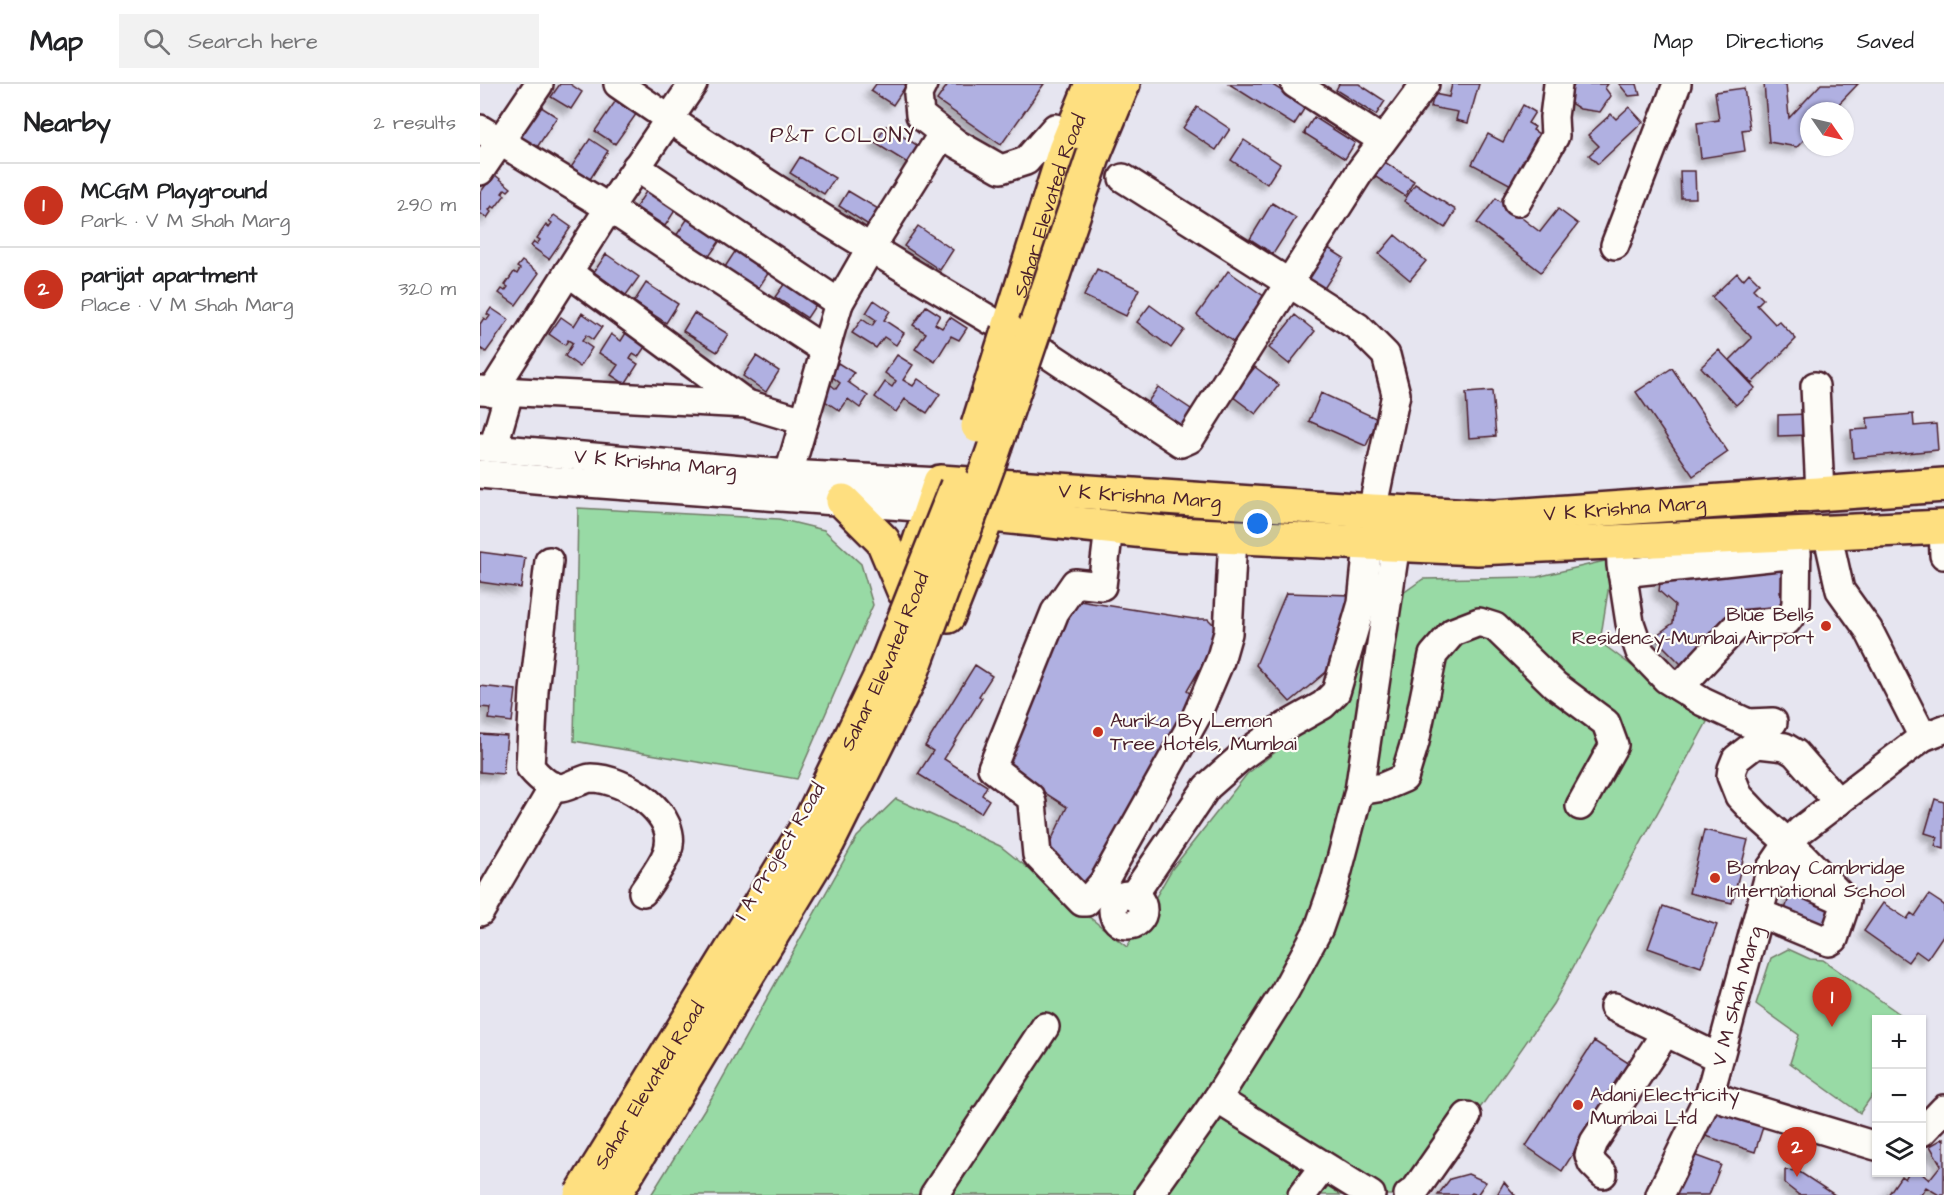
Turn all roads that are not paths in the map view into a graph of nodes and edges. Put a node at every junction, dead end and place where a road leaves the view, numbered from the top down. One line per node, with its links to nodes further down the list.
1 (539, 84): 14 (street)
2 (618, 84): 11 (street)
3 (693, 84): 11 (street)
4 (923, 84): 13 (street)
5 (1092, 84): 81 (main road, Sahar Elevated Road, bridge)
6 (1123, 84): 82 (main road, Sahar Elevated Road, bridge)
7 (1295, 84): 15 (street)
8 (1425, 84): 15 (street)
9 (1558, 84): 19 (street)
10 (1677, 84): 21 (street)
11 (670, 120): 16 (street); 22 (street)
12 (1055, 128): 13 (street)
13 (943, 133): 22 (street)
14 (490, 135): 17 (street); 20 (street)
15 (1382, 140): 24 (street)
16 (636, 167): 20 (street); 25 (street)
17 (480, 171)
18 (1123, 178): 24 (street)
19 (1516, 202)
20 (609, 208): 23 (street); 27 (street)
21 (1615, 245)
22 (870, 249): 25 (street); 26 (street)
23 (568, 272): 30 (street); 31 (street)
24 (1289, 283): 28 (street); 41 (street)
25 (839, 303): 27 (street)
26 (992, 321)
27 (825, 350): 32 (street)
28 (1046, 354)
29 (1815, 386): 37 (street)
30 (494, 392): 31 (street); 33 (street)
31 (747, 404): 32 (street)
32 (804, 421): 36 (street)
33 (487, 447): 36 (street, V K Krishna Marg)
34 (480, 474): 36 (street, V K Krishna Marg)
35 (1944, 485): 37 (main road, V K Krishna Marg)
36 (785, 486): 38 (street, V K Krishna Marg); 39 (street, V K Krishna Marg)
37 (1820, 493): 45 (main road, V K Krishna Marg)
38 (935, 495): 39 (street, V K Krishna Marg); 40 (main road, V K Krishna Marg); 53 (main road, I A Project Road)
39 (843, 501): 53 (main road)
40 (994, 501): 41 (main road, V K Krishna Marg); 42 (main road, V K Krishna Marg); 52 (main road)
41 (1372, 511): 45 (main road, V K Krishna Marg)
42 (1029, 520): 44 (main road, V K Krishna Marg); 52 (main road)
43 (1944, 527): 47 (main road, V K Krishna Marg); 49 (street)
44 (1109, 528): 46 (main road, V K Krishna Marg); 64 (street)
45 (1483, 532): 48 (main road, V K Krishna Marg); 50 (main road, V K Krishna Marg)
46 (1233, 537): 48 (main road, V K Krishna Marg); 64 (street)
47 (1807, 540): 50 (main road, V K Krishna Marg); 54 (street); 56 (street)
48 (1382, 544): 58 (street); 64 (street)
49 (1944, 555)
50 (1621, 557): 54 (street)
51 (549, 561): 57 (street)
52 (968, 568): 83 (main road)
53 (904, 591): 80 (main road, I A Project Road)
54 (1680, 687): 55 (street)
55 (1773, 722)
56 (1933, 733): 59 (street, V M Shah Marg)
57 (554, 786): 63 (street); 66 (street)
58 (1359, 791): 60 (street); 73 (street)
59 (1838, 802): 61 (street, V M Shah Marg); 61 (street)
60 (1580, 806)
61 (1788, 843): 62 (street, V M Shah Marg); 65 (street)
62 (1782, 873): 67 (street, V M Shah Marg); 67 (street)
63 (643, 892)
64 (1117, 893)
65 (1845, 901)
66 (480, 912)
67 (1768, 917): 71 (street, V M Shah Marg)
68 (1614, 1007): 70 (street)
69 (1045, 1027): 84 (street)
70 (1666, 1032): 71 (street); 79 (street)
71 (1719, 1058): 72 (street, V M Shah Marg)
72 (1710, 1093): 77 (street); 89 (street, V M Shah Marg)
73 (1217, 1099): 78 (street); 85 (street)
74 (1944, 1109): 76 (street)
75 (1467, 1116): 88 (street)
76 (1926, 1128)
77 (1872, 1145)
78 (1323, 1167): 86 (street); 87 (street)
79 (1603, 1174)
80 (567, 1195)
81 (581, 1195)
82 (614, 1195)
83 (629, 1195)
84 (934, 1195)
85 (1149, 1195)
86 (1302, 1195)
87 (1371, 1195)
88 (1408, 1195)
89 (1660, 1195)

